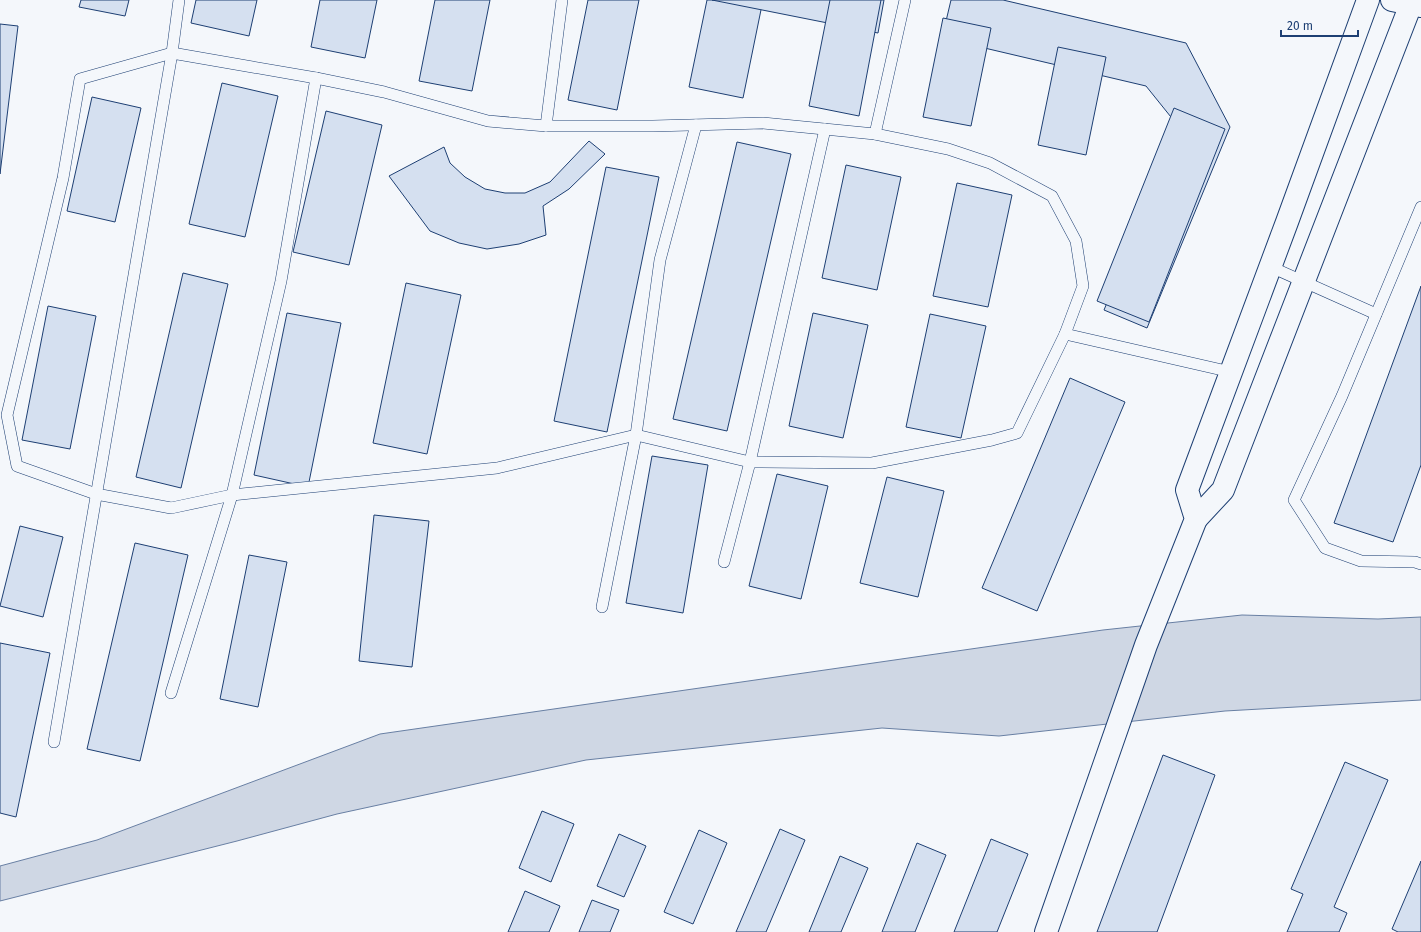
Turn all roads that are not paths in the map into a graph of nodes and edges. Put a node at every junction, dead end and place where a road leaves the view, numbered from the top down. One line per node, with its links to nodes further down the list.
1 (179, 0): 6 (lane)
2 (562, 0): 9 (lane)
3 (905, 0): 11 (lane)
4 (1368, 0): 13 (street)
5 (1408, 3): 14 (street)
6 (172, 53): 7 (lane); 20 (lane); 20 (lane)
7 (316, 78): 9 (lane); 21 (lane)
8 (696, 125): 9 (lane); 10 (lane); 18 (lane)
9 (546, 126)
10 (825, 129): 11 (lane); 19 (lane)
11 (875, 134): 16 (lane)
12 (1421, 207): 15 (lane)
13 (1271, 267): 14 (lane); 17 (street)
14 (1304, 281): 15 (lane); 22 (street)
15 (1376, 314): 24 (lane)
16 (1064, 334): 17 (lane); 19 (lane)
17 (1231, 372): 22 (street)
18 (636, 435): 19 (lane); 21 (lane); 25 (lane)
19 (750, 462): 23 (lane)
20 (96, 494): 21 (lane); 27 (lane)
21 (232, 495): 26 (lane)
22 (1196, 519): 28 (street)
23 (724, 562)
24 (1421, 564)
25 (602, 607)
26 (171, 693)
27 (54, 742)
28 (1046, 932)

